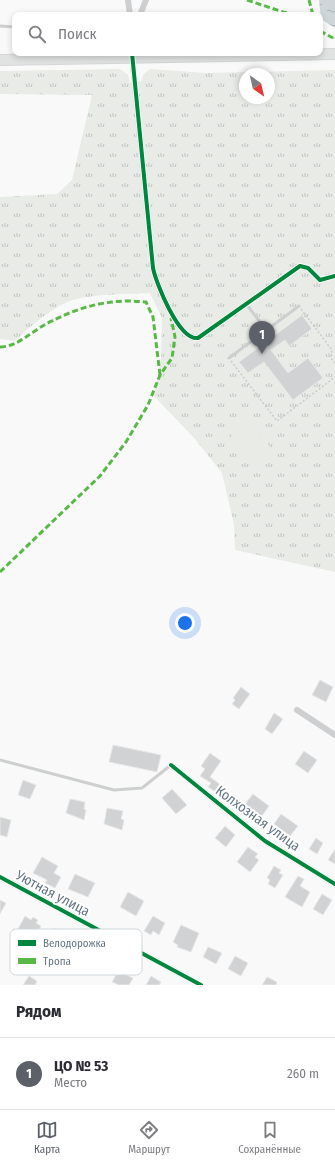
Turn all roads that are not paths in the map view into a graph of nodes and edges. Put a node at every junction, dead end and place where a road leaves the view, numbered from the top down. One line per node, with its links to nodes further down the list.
1 (128, 0): 3 (street)
2 (146, 0): 4 (street)
3 (130, 12)
4 (141, 12)
5 (0, 26): 6 (lane)
6 (12, 27)
7 (323, 54): 8 (highway)
8 (335, 54)
9 (132, 56): 10 (highway); 12 (street)
10 (0, 60)
11 (335, 276): 12 (street)
12 (247, 304): 14 (lane)
13 (299, 306): 14 (lane)
14 (267, 331): 15 (lane)
15 (230, 358)
16 (297, 710): 17 (street)
17 (335, 735)
18 (0, 760): 19 (lane)
19 (171, 765): 21 (street, Колхозная улица)
20 (0, 877): 22 (street, Уютная улица)
21 (335, 884)
22 (97, 929)
23 (142, 953): 24 (street, Уютная улица)
24 (201, 985)

